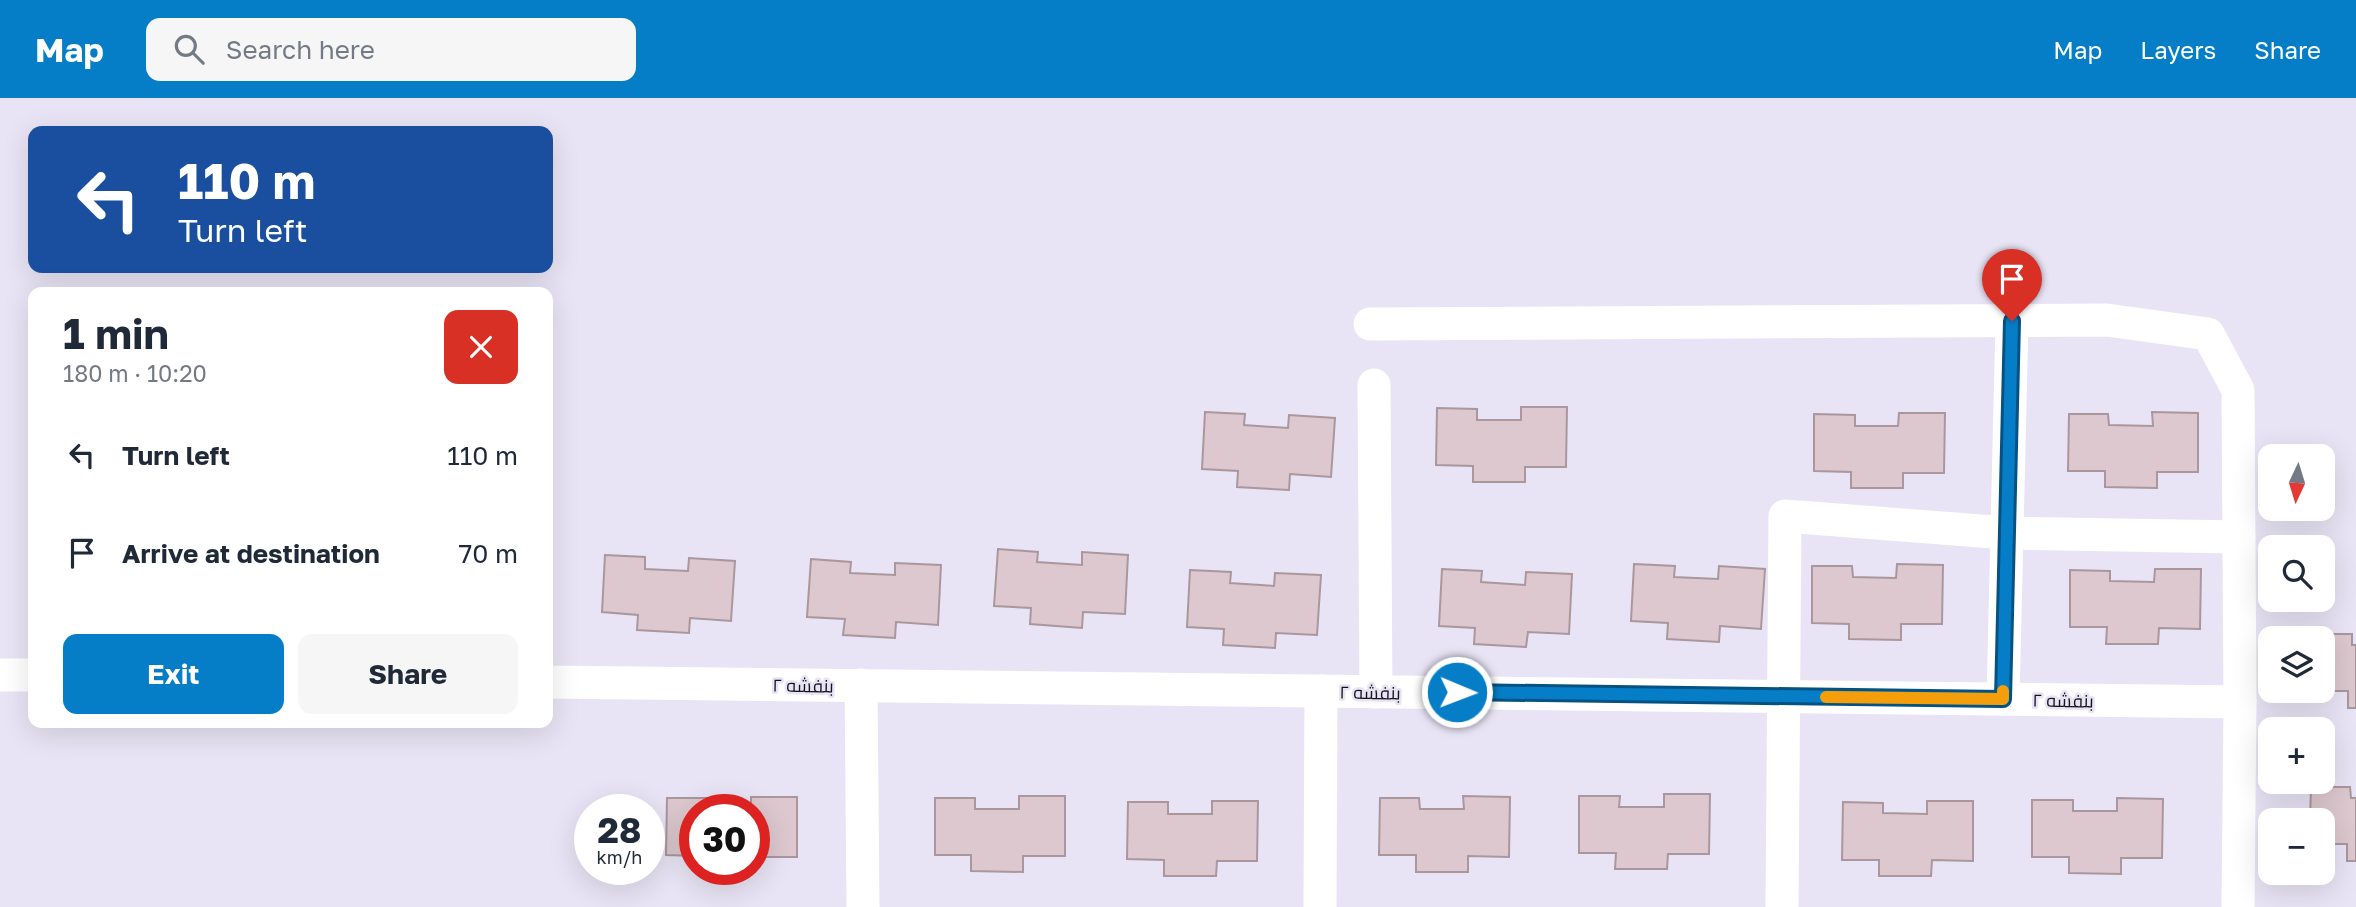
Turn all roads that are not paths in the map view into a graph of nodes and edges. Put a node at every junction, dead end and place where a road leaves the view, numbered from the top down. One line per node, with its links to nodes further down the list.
1 (2012, 321): 2 (street); 4 (street); 5 (street)
2 (1370, 324)
3 (1374, 385): 11 (street)
4 (2007, 533): 5 (street); 12 (street); 13 (street)
5 (2239, 537): 14 (street)
6 (0, 675): 7 (street)
7 (28, 676)
8 (553, 682): 9 (street, بنفشه ۲)
9 (861, 685): 10 (street, بنفشه ۲); 15 (street)
10 (1321, 691): 11 (street, بنفشه ۲); 16 (street)
11 (1376, 692): 12 (street, بنفشه ۲)
12 (1784, 696): 13 (street, بنفشه ۲); 17 (street)
13 (2003, 699): 14 (street, بنفشه ۲)
14 (2240, 702): 18 (street)
15 (863, 907)
16 (1320, 907)
17 (1782, 907)
18 (2238, 907)

